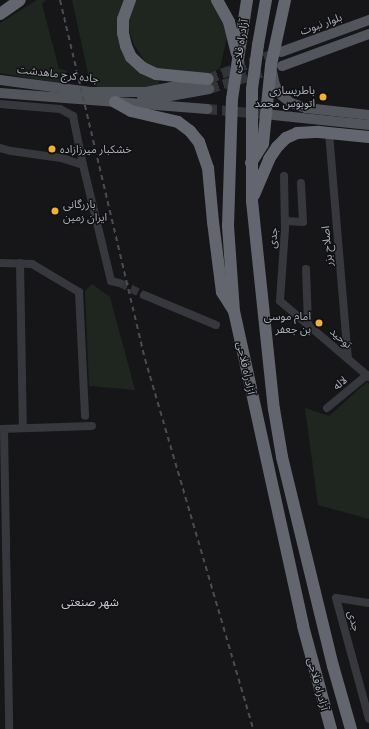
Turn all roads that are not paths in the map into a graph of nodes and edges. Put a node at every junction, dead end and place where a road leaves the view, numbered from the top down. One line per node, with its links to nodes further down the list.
1 (20, 0): 7 (highway)
2 (130, 0): 14 (highway)
3 (217, 0): 11 (highway)
4 (247, 0): 11 (highway, آزادراه فلاحی)
5 (266, 0): 25 (highway, آزادراه فلاحی)
6 (285, 0): 12 (highway)
7 (0, 14)
8 (369, 20): 10 (main road, بلوار نبوت)
9 (369, 34): 12 (main road)
10 (281, 52)
11 (238, 58): 37 (highway, آزادراه فلاحی)
12 (276, 65): 20 (main road); 25 (highway)
13 (0, 79): 14 (main road, جاده کرج ماهدشت)
14 (209, 84): 16 (main road)
15 (0, 93): 16 (main road, جاده کرج ماهدشت)
16 (115, 102): 18 (main road); 37 (highway)
17 (0, 104): 26 (street)
18 (207, 109)
19 (274, 115): 21 (main road)
20 (369, 115)
21 (369, 125)
22 (329, 133): 23 (highway); 29 (highway); 40 (street, اصلاح بزر)
23 (369, 137)
24 (0, 148): 26 (street)
25 (251, 164): 29 (highway, آزادراه فلاحی)
26 (84, 165): 34 (street)
27 (284, 176): 30 (street, جدی)
28 (301, 183): 30 (street)
29 (252, 202): 51 (highway, آزادراه فلاحی)
30 (285, 221): 36 (street, جدی)
31 (0, 262): 32 (street)
32 (20, 264): 43 (street); 45 (street)
33 (306, 269): 39 (street)
34 (120, 283)
35 (144, 295): 38 (street)
36 (280, 301): 39 (street, توحید)
37 (234, 311): 50 (highway, آزادراه فلاحی)
38 (216, 324)
39 (308, 324): 40 (street, توحید)
40 (348, 358): 41 (street, توحید)
41 (368, 376): 42 (street, لاله)
42 (327, 408)
43 (85, 416)
44 (92, 426): 45 (street)
45 (23, 428): 46 (street)
46 (2, 429): 49 (street)
47 (369, 603): 48 (street, جدی)
48 (369, 719)
49 (9, 729)
50 (331, 729)
51 (351, 729)

